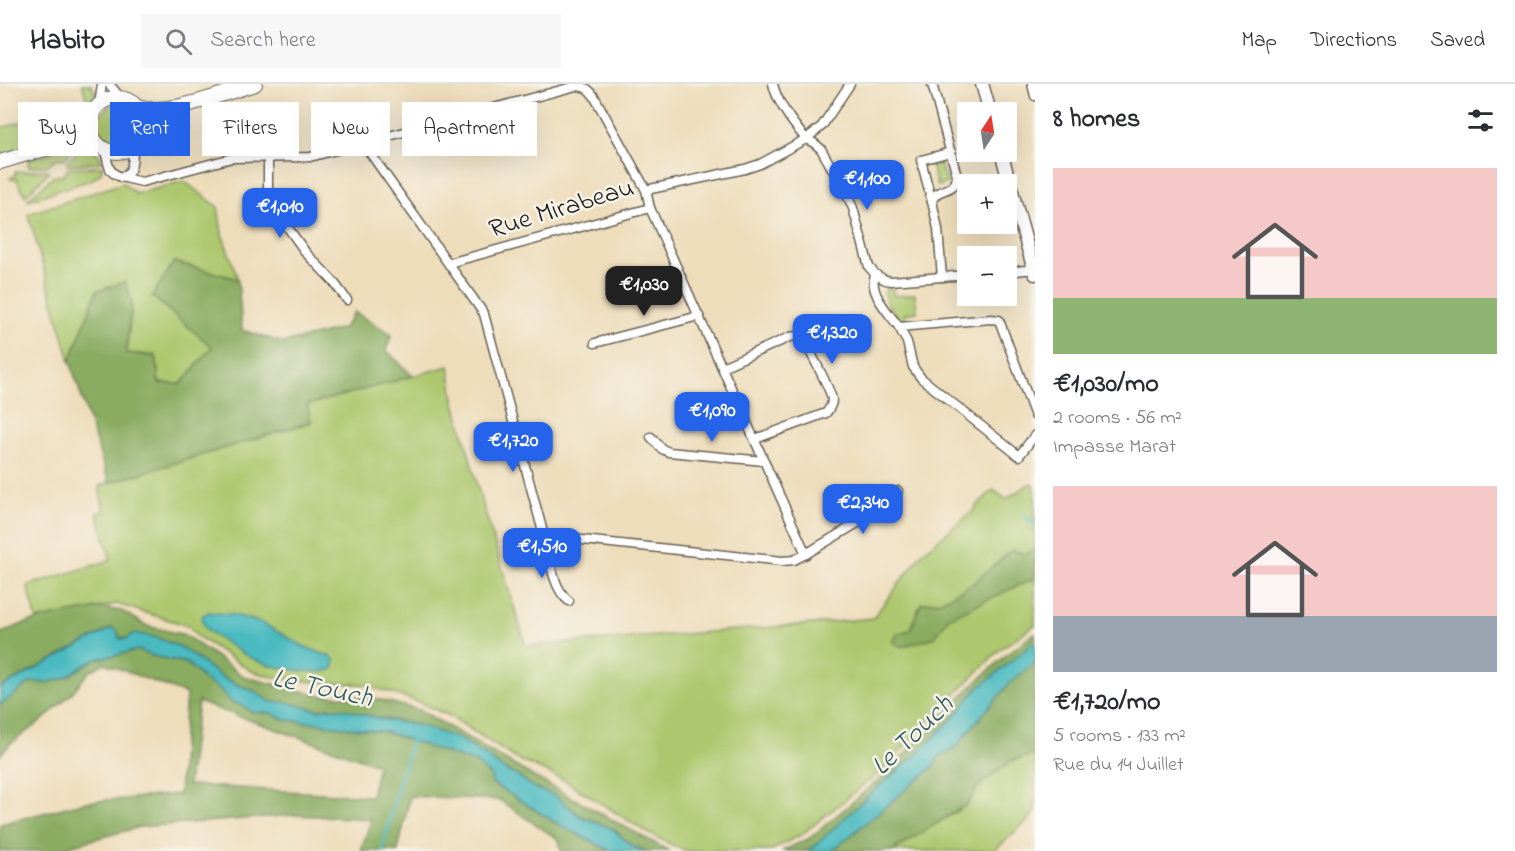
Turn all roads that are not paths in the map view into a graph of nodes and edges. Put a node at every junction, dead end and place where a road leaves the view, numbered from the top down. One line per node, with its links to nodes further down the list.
1 (102, 84): 14 (street)
2 (109, 84): 10 (street)
3 (255, 84): 13 (main road)
4 (773, 84): 16 (street)
5 (850, 84): 16 (street, Rue Mirabeau)
6 (932, 84): 21 (street)
7 (982, 84): 12 (main road)
8 (1032, 84): 9 (street)
9 (1035, 96)
10 (121, 98): 11 (main road); 14 (main road)
11 (130, 102)
12 (987, 102)
13 (190, 104)
14 (99, 105)
15 (390, 136): 32 (street)
16 (806, 139): 32 (street, Rue Mirabeau); 38 (street)
17 (98, 143): 19 (main road)
18 (98, 146): 19 (main road)
19 (101, 147): 20 (main road); 30 (street)
20 (110, 150)
21 (951, 152): 33 (street); 33 (street)
22 (20, 156): 27 (main road)
23 (133, 156): 29 (street)
24 (314, 156): 26 (street)
25 (372, 156): 35 (street)
26 (268, 157): 31 (street); 41 (street)
27 (0, 162)
28 (1003, 162): 36 (main road)
29 (132, 168): 30 (street); 31 (street)
30 (121, 177): 31 (street)
31 (149, 181)
32 (646, 190): 34 (street, Rue Mirabeau)
33 (932, 203): 40 (street)
34 (650, 208): 35 (street, Rue Mirabeau); 42 (street)
35 (449, 263): 52 (street)
36 (1035, 271): 37 (street)
37 (1017, 272)
38 (875, 275): 40 (street); 43 (street)
39 (957, 276): 40 (street)
40 (942, 277)
41 (346, 300)
42 (699, 316): 44 (street); 45 (street)
43 (898, 327): 46 (street); 47 (street)
44 (595, 343)
45 (722, 367): 49 (street); 49 (street)
46 (1035, 416)
47 (1035, 435)
48 (651, 437): 50 (street)
49 (755, 439): 50 (street)
50 (764, 461): 53 (street)
51 (898, 491): 53 (street)
52 (543, 536): 53 (street); 54 (street)
53 (806, 554)
54 (569, 601)

